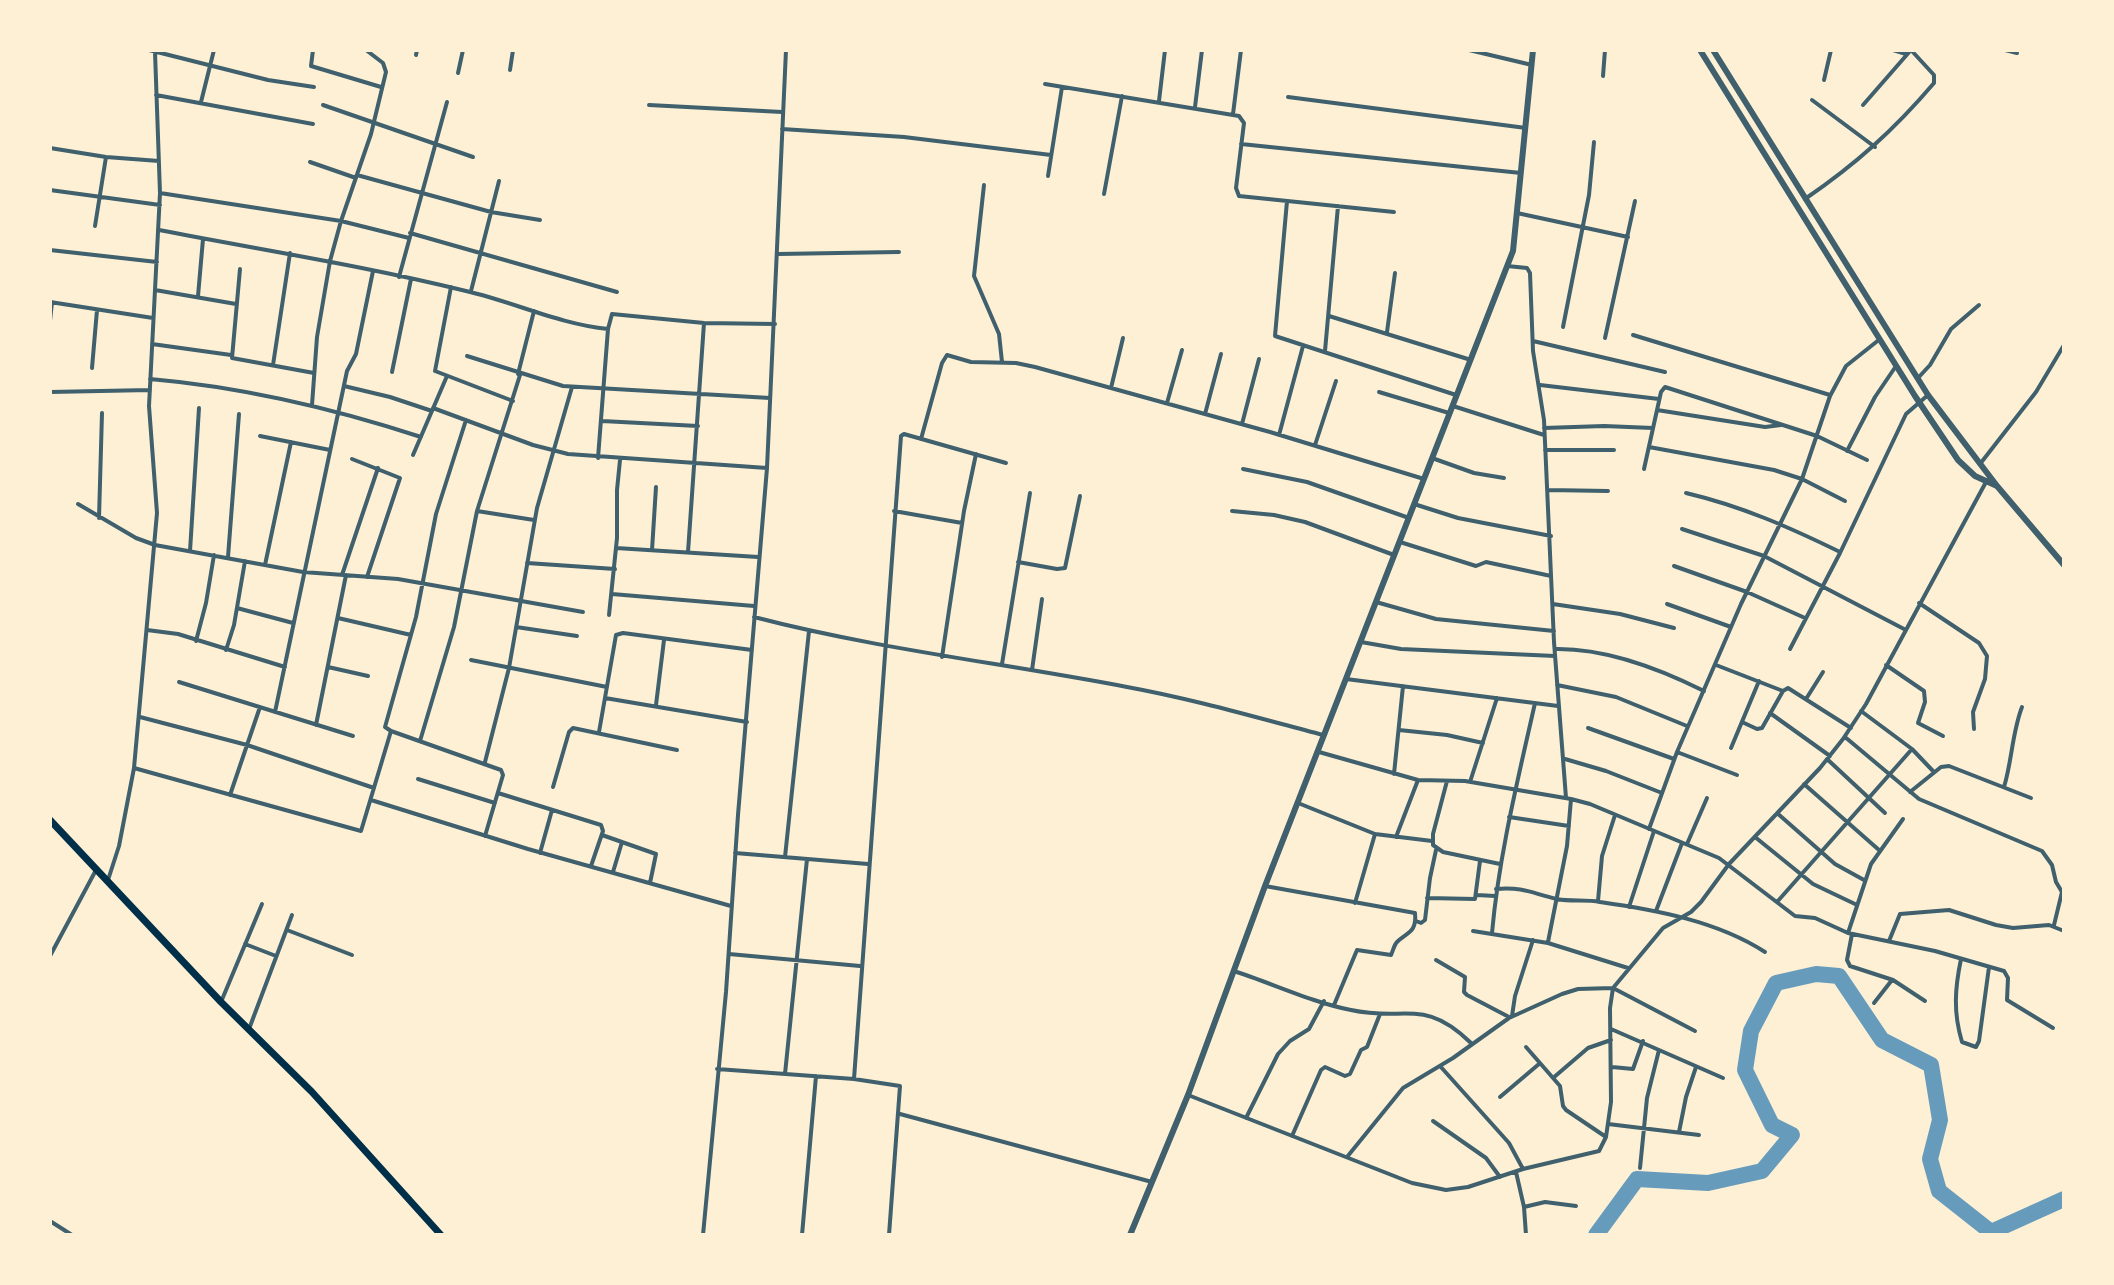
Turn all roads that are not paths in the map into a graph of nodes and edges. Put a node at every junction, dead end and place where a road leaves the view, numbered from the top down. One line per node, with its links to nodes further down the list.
1 (149, 50): 19 (street)
2 (214, 50): 22 (street)
3 (311, 50): 31 (street)
4 (366, 50): 31 (street)
5 (463, 50): 25 (street)
6 (513, 50): 24 (street)
7 (786, 50): 43 (street)
8 (1165, 50): 36 (street)
9 (1202, 50): 42 (street)
10 (1241, 50): 44 (street)
11 (1469, 50): 23 (street)
12 (1533, 50): 23 (street)
13 (1605, 50): 26 (street)
14 (1700, 50): 119 (street)
15 (1713, 50): 69 (street)
16 (1831, 50): 27 (street)
17 (1893, 50): 21 (street)
18 (2005, 50): 20 (street)
19 (155, 52): 22 (street); 32 (street)
20 (2017, 53)
21 (1907, 54): 41 (street); 52 (street)
22 (210, 65): 30 (street); 37 (street)
23 (1532, 65): 47 (street)
24 (510, 70)
25 (458, 73)
26 (1603, 76)
27 (1824, 80)
28 (1045, 84): 29 (street)
29 (1062, 86): 33 (street); 54 (street)
30 (314, 87)
31 (382, 87): 45 (street)
32 (156, 95): 37 (street); 57 (street)
33 (1122, 96): 36 (street); 67 (street)
34 (1288, 97): 47 (street)
35 (1812, 100): 52 (street)
36 (1159, 101): 42 (street)
37 (201, 102): 46 (street)
38 (447, 102): 50 (street)
39 (323, 105): 45 (street)
40 (649, 105): 43 (street)
41 (1863, 105)
42 (1195, 108): 44 (street)
43 (783, 112): 48 (street)
44 (1233, 114): 51 (street)
45 (373, 122): 50 (street); 60 (street)
46 (313, 124)
47 (1526, 128): 59 (street)
48 (782, 129): 54 (street); 89 (street)
49 (1594, 142): 80 (street)
50 (434, 144): 56 (street); 65 (street)
51 (1241, 144): 59 (street); 70 (street)
52 (1875, 147): 69 (street)
53 (50, 148): 55 (street)
54 (1051, 155): 61 (street)
55 (106, 157): 57 (street); 68 (street)
56 (473, 157)
57 (159, 161): 66 (street)
58 (310, 162): 60 (street)
59 (1521, 173): 76 (street)
60 (357, 176): 65 (street); 78 (street)
61 (1048, 176)
62 (499, 181): 74 (street)
63 (984, 185): 131 (street)
64 (50, 190): 68 (street)
65 (421, 192): 74 (street); 82 (street)
66 (160, 193): 72 (street); 78 (street)
67 (1104, 194)
68 (100, 198): 72 (street); 79 (street)
69 (1805, 199): 140 (street)
70 (1287, 201): 73 (street); 123 (street)
71 (1635, 201): 83 (street)
72 (160, 205): 81 (street)
73 (1338, 206): 75 (street); 108 (street)
74 (491, 212): 77 (street); 88 (street)
75 (1394, 212)
76 (1517, 213): 80 (street); 92 (street)
77 (540, 220)
78 (341, 221): 82 (street); 90 (street)
79 (95, 226)
80 (1583, 227): 83 (street); 113 (street)
81 (159, 230): 84 (street); 91 (street)
82 (410, 236): 88 (street); 96 (street)
83 (1628, 237): 118 (street)
84 (203, 239): 87 (street); 102 (street)
85 (50, 250): 91 (street)
86 (899, 252): 89 (street)
87 (290, 253): 90 (street); 132 (street)
88 (481, 253): 100 (street); 101 (street)
89 (778, 254): 112 (street)
90 (330, 261): 94 (street); 137 (street)
91 (157, 262): 99 (street)
92 (1507, 266): 120 (street); 130 (street)
93 (240, 269): 104 (street)
94 (373, 271): 96 (street); 144 (street)
95 (1395, 273): 115 (street)
96 (399, 277): 97 (street)
97 (411, 279): 98 (street); 135 (street)
98 (451, 287): 100 (street); 139 (street)
99 (155, 290): 102 (street); 109 (street)
100 (471, 292): 107 (street)
101 (617, 292)
102 (198, 297): 104 (street)
103 (51, 302): 106 (street); 110 (street)
104 (236, 304): 127 (street)
105 (1979, 305): 140 (street)
106 (97, 310): 109 (street); 134 (street)
107 (534, 311): 114 (street); 138 (street)
108 (1329, 316): 115 (street); 125 (street)
109 (153, 318): 121 (street)
110 (50, 321)
111 (704, 323): 112 (street); 114 (street); 151 (street)
112 (775, 324): 155 (street)
113 (1563, 327)
114 (608, 329): 148 (street)
115 (1387, 332): 130 (street)
116 (1633, 335): 154 (street)
117 (1123, 338): 146 (street)
118 (1605, 338)
119 (1880, 339): 133 (street); 154 (street)
120 (1533, 341): 136 (street); 143 (street)
121 (152, 344): 127 (street); 141 (street)
122 (2064, 345): 200 (street)
123 (1303, 346): 125 (street); 177 (street)
124 (1182, 350): 159 (street)
125 (1325, 352): 152 (street)
126 (1221, 354): 168 (street)
127 (231, 355): 132 (street)
128 (467, 356): 138 (street)
129 (1259, 359): 171 (street)
130 (1471, 360): 152 (street)
131 (1002, 362): 146 (street); 182 (street)
132 (273, 366): 137 (street)
133 (1897, 366): 158 (street); 190 (street)
134 (92, 368)
135 (392, 372)
136 (1665, 372)
137 (314, 373): 160 (street)
138 (519, 374): 145 (street); 157 (street)
139 (447, 376): 157 (street); 163 (street)
140 (1918, 378): 153 (street)
141 (150, 379): 147 (street); 160 (street)
142 (1336, 381): 184 (street)
143 (1540, 385): 156 (street); 174 (street)
144 (344, 386): 163 (street); 165 (street)
145 (572, 387): 148 (street); 189 (street)
146 (1111, 388): 159 (street)
147 (150, 390): 149 (street); 230 (street)
148 (605, 390): 151 (street); 170 (street)
149 (50, 392)
150 (1379, 392): 162 (street)
151 (699, 395): 155 (street); 173 (street)
152 (1457, 395): 162 (street)
153 (1928, 395): 158 (street); 200 (street)
154 (1830, 396): 180 (street)
155 (770, 398): 202 (street)
156 (1659, 399): 164 (street); 172 (street)
157 (513, 401): 176 (street)
158 (1918, 401): 208 (street); 235 (street)
159 (1167, 403): 168 (street)
160 (312, 405): 165 (street)
161 (199, 408): 233 (street)
162 (1451, 409): 178 (street); 194 (street)
163 (433, 410): 169 (street); 181 (street)
164 (1657, 410): 172 (street); 175 (street)
165 (338, 411): 181 (street); 186 (street)
166 (102, 413): 222 (street)
167 (239, 414): 239 (street)
168 (1205, 414): 171 (street)
169 (466, 420): 176 (street); 252 (street)
170 (602, 421): 173 (street); 193 (street)
171 (1242, 424): 177 (street)
172 (1781, 425): 180 (street)
173 (698, 426): 199 (street)
174 (1544, 428): 175 (street); 178 (street)
175 (1653, 428): 185 (street)
176 (501, 433): 189 (street); 219 (street)
177 (1279, 435): 184 (street)
178 (1544, 435): 187 (street)
179 (260, 436): 183 (street)
180 (1817, 436): 190 (street); 207 (street)
181 (421, 437): 192 (street)
182 (921, 439): 191 (street); 220 (street)
183 (291, 442): 186 (street); 244 (street)
184 (1315, 445): 206 (street)
185 (1649, 447): 204 (street); 207 (street)
186 (330, 450): 248 (street)
187 (1545, 450): 188 (street); 211 (street)
188 (1614, 450)
189 (552, 451): 193 (street); 224 (street)
190 (1847, 451): 197 (street)
191 (976, 454): 198 (street); 225 (street)
192 (413, 455)
193 (598, 458): 196 (street)
194 (1432, 458): 205 (street); 206 (street)
195 (352, 459): 201 (street)
196 (620, 460): 199 (street); 231 (street)
197 (1867, 460)
198 (1006, 463)
199 (696, 464): 202 (street); 234 (street)
200 (1980, 464): 209 (street)
201 (378, 468): 249 (street); 251 (street)
202 (767, 468): 240 (street)
203 (1243, 469): 223 (street)
204 (1644, 469)
205 (1504, 478)
206 (1424, 479): 218 (street)
207 (1802, 479): 216 (street); 226 (street)
208 (1986, 482): 209 (street); 260 (street)
209 (1997, 486): 245 (street)
210 (656, 487): 232 (street)
211 (1548, 490): 212 (street); 228 (street)
212 (1608, 491)
213 (1030, 493): 242 (street)
214 (1686, 493): 226 (street)
215 (1080, 496): 242 (street)
216 (1845, 501)
217 (78, 504): 222 (street)
218 (1414, 504): 223 (street); 228 (street)
219 (477, 511): 224 (street); 254 (street)
220 (894, 511): 225 (street); 283 (street)
221 (1232, 511): 237 (street)
222 (99, 518): 230 (street)
223 (1409, 518): 229 (street)
224 (535, 521): 243 (street)
225 (962, 523): 289 (street)
226 (1781, 523): 235 (street); 238 (street)
227 (1682, 529): 238 (street)
228 (1551, 536): 250 (street)
229 (1400, 542): 237 (street); 250 (street)
230 (155, 545): 233 (street); 275 (street)
231 (616, 548): 232 (street); 247 (street)
232 (652, 550): 234 (street)
233 (190, 551): 236 (street)
234 (688, 552): 240 (street)
235 (1840, 553): 253 (street)
236 (214, 555): 239 (street); 281 (street)
237 (1394, 555): 259 (street)
238 (1764, 556): 253 (street); 255 (street)
239 (228, 557): 241 (street)
240 (759, 557): 263 (street)
241 (245, 561): 244 (street); 264 (street)
242 (1018, 562): 291 (street)
243 (527, 563): 247 (street); 258 (street)
244 (265, 565): 248 (street)
245 (2064, 565)
246 (1674, 566): 255 (street)
247 (615, 569): 256 (street)
248 (303, 572): 249 (street); 270 (street)
249 (344, 575): 251 (street); 268 (street)
250 (1552, 576): 261 (street)
251 (367, 577): 252 (street)
252 (423, 584): 254 (street); 278 (street)
253 (1823, 587): 269 (street); 274 (street)
254 (462, 592): 258 (street); 334 (street)
255 (1747, 592): 269 (street); 272 (street)
256 (612, 594): 263 (street); 266 (street)
257 (1042, 599): 297 (street)
258 (520, 602): 265 (street); 271 (street)
259 (1376, 602): 277 (street); 282 (street)
260 (1919, 603): 274 (street); 326 (street)
261 (1553, 604): 273 (street); 277 (street)
262 (1667, 604): 272 (street)
263 (754, 606): 267 (street)
264 (237, 608): 270 (street); 286 (street)
265 (583, 612)
266 (609, 615)
267 (754, 617): 276 (street); 287 (street)
268 (338, 618): 278 (street); 295 (street)
269 (1805, 618): 285 (street)
270 (293, 623): 294 (street)
271 (516, 627): 279 (street); 296 (street)
272 (1731, 627): 292 (street)
273 (1674, 628)
274 (1904, 629): 293 (street)
275 (147, 630): 281 (street); 319 (street)
276 (809, 631): 283 (street); 394 (street)
277 (1554, 631): 284 (street)
278 (411, 635): 328 (street)
279 (577, 636)
280 (664, 640): 287 (street); 305 (street); 312 (street)
281 (196, 641): 286 (street)
282 (1361, 642): 288 (street); 300 (street)
283 (887, 646): 289 (street); 397 (street)
284 (1555, 649): 288 (street); 306 (street)
285 (1790, 649)
286 (226, 650): 294 (street)
287 (752, 650): 320 (street)
288 (1555, 656): 303 (street)
289 (942, 657): 291 (street)
290 (471, 660): 296 (street)
291 (1002, 664): 297 (street)
292 (1716, 665): 301 (street); 306 (street)
293 (1886, 665): 316 (street); 332 (street)
294 (285, 667): 317 (street)
295 (328, 667): 299 (street); 322 (street)
296 (509, 668): 305 (street); 345 (street)
297 (1032, 670): 331 (street)
298 (1823, 672): 310 (street)
299 (368, 676)
300 (1346, 679): 304 (street); 331 (street)
301 (1759, 681): 307 (street); 321 (street)
302 (179, 682): 314 (street)
303 (1557, 685): 313 (street); 323 (street)
304 (1403, 686): 309 (street); 327 (street)
305 (607, 687): 308 (street)
306 (1704, 691): 323 (street)
307 (1783, 691): 310 (street); 318 (street)
308 (605, 698): 312 (street); 329 (street)
309 (1497, 698): 311 (street); 335 (street)
310 (1806, 699): 325 (street)
311 (1535, 703): 313 (street); 359 (street)
312 (656, 705): 320 (street)
313 (1558, 706): 343 (street)
314 (260, 707): 317 (street); 336 (street)
315 (2022, 707): 357 (street)
316 (1861, 711): 325 (street); 338 (street)
317 (275, 712): 322 (street)
318 (1770, 713): 321 (street); 342 (street)
319 (140, 717): 336 (street); 346 (street)
320 (747, 722): 393 (street)
321 (1742, 722): 337 (street)
322 (316, 725): 330 (street)
323 (1688, 727): 341 (street)
324 (1588, 728): 344 (street)
325 (1851, 728): 333 (street)
326 (1974, 729)
327 (1399, 730): 335 (street); 349 (street)
328 (391, 731): 334 (street); 358 (street)
329 (599, 732): 339 (street); 356 (street)
330 (353, 736)
331 (1325, 736): 340 (street)
332 (1943, 736)
333 (1845, 737): 342 (street); 348 (street)
334 (420, 741): 345 (street)
335 (1484, 743): 354 (street)
336 (247, 745): 358 (street); 363 (street)
337 (1731, 748)
338 (1912, 749): 347 (street); 348 (street)
339 (677, 750)
340 (1319, 752): 349 (street); 370 (street)
341 (1677, 752): 344 (street); 350 (street)
342 (1828, 757): 355 (street); 364 (street)
343 (1565, 759): 362 (street); 365 (street)
344 (1674, 759): 362 (street)
345 (485, 763): 361 (street)
346 (134, 768): 363 (street); 405 (street)
347 (1934, 772): 357 (street); 360 (street)
348 (1890, 773): 360 (street); 364 (street)
349 (1394, 774): 352 (street)
350 (1737, 775)
351 (418, 779): 369 (street)
352 (1418, 780): 353 (street); 384 (street)
353 (1447, 781): 354 (street); 386 (street)
354 (1470, 782): 359 (street)
355 (1804, 784): 372 (street); 378 (street)
356 (553, 787)
357 (2004, 787): 367 (street)
358 (374, 788): 368 (street)
359 (1515, 791): 365 (street); 375 (street)
360 (1910, 792): 424 (street)
361 (498, 793): 369 (street); 371 (street)
362 (1662, 793): 380 (street)
363 (230, 795): 368 (street)
364 (1868, 797): 373 (street); 378 (street)
365 (1569, 798): 374 (street); 379 (street)
366 (1707, 798): 388 (street)
367 (2031, 798)
368 (371, 800): 383 (street)
369 (495, 803): 383 (street)
370 (1298, 803): 381 (street); 407 (street)
371 (552, 810): 382 (street); 392 (street)
372 (1777, 813): 385 (street); 391 (street)
373 (1885, 813)
374 (1615, 815): 380 (street); 413 (street)
375 (1509, 817): 379 (street); 398 (street)
376 (1903, 819): 390 (street)
377 (50, 820): 401 (main road)
378 (1846, 823): 390 (street); 391 (street)
379 (1569, 826): 412 (street)
380 (1651, 830): 388 (street); 419 (street)
381 (1375, 834): 384 (street); 415 (street)
382 (602, 835): 387 (street); 400 (street)
383 (485, 836): 392 (street)
384 (1396, 837): 386 (street)
385 (1755, 837): 399 (street); 403 (street)
386 (1432, 841): 389 (street)
387 (622, 842): 402 (street); 406 (street)
388 (1685, 844): 399 (street); 420 (street)
389 (1436, 849): 396 (street); 411 (street)
390 (1879, 850): 404 (street)
391 (1820, 852): 403 (street); 404 (street)
392 (540, 853): 400 (street)
393 (735, 853): 394 (street); 418 (street)
394 (785, 857): 395 (street)
395 (807, 859): 397 (street); 440 (street)
396 (1480, 861): 398 (street); 409 (street)
397 (868, 864): 442 (street)
398 (1500, 864): 408 (street)
399 (1729, 864): 414 (street); 422 (street)
400 (591, 866): 402 (street)
401 (96, 870): 405 (main road); 437 (street)
402 (613, 872): 406 (street)
403 (1800, 874): 414 (street); 417 (street)
404 (1864, 880): 417 (street)
405 (108, 882): 450 (main road)
406 (650, 883): 418 (street)
407 (1265, 886): 415 (street); 445 (street)
408 (1496, 889): 410 (street); 412 (street)
409 (1477, 895): 410 (street); 411 (street)
410 (1495, 896): 428 (street)
411 (1427, 898): 423 (street)
412 (1557, 899): 413 (street); 432 (street)
413 (1598, 901): 419 (street)
414 (1777, 902): 429 (street)
415 (1355, 903): 423 (street)
416 (262, 904): 433 (street)
417 (1856, 904): 429 (street)
418 (731, 906): 435 (street)
419 (1629, 907): 420 (street)
420 (1656, 911): 422 (street)
421 (292, 915): 425 (street)
422 (1682, 919): 434 (street); 444 (street)
423 (1416, 921): 452 (street)
424 (2054, 925): 427 (street); 431 (street)
425 (286, 930): 436 (street); 438 (street)
426 (1473, 931): 428 (street)
427 (2064, 931)
428 (1492, 933): 430 (street)
429 (1850, 933): 431 (street); 446 (street)
430 (1533, 940): 432 (street); 454 (street)
431 (1889, 941): 439 (street)
432 (1548, 943): 444 (street)
433 (245, 944): 438 (street); 450 (street)
434 (1765, 952)
435 (729, 954): 440 (street); 468 (street)
436 (352, 955)
437 (50, 956)
438 (276, 956): 457 (street)
439 (1961, 959): 443 (street); 443 (street)
440 (797, 960): 442 (street); 469 (street)
441 (1436, 960): 454 (street)
442 (860, 966): 473 (street)
443 (1989, 967): 455 (street)
444 (1628, 968): 447 (street)
445 (1234, 971): 448 (street); 474 (street)
446 (1893, 980): 449 (street); 451 (street)
447 (1613, 988): 454 (street); 456 (street); 458 (street)
448 (1324, 1001): 452 (street); 477 (street)
449 (1925, 1001)
450 (221, 1002): 457 (main road)
451 (1874, 1003)
452 (1334, 1005): 453 (street)
453 (1381, 1013): 461 (street); 483 (street)
454 (1511, 1017): 461 (street)
455 (2053, 1028)
456 (1611, 1029): 459 (street); 460 (street)
457 (248, 1030): 495 (main road)
458 (1695, 1031)
459 (1611, 1040): 466 (street); 471 (street)
460 (1643, 1041): 463 (street); 466 (street)
461 (1471, 1044): 465 (street)
462 (1526, 1047): 464 (street)
463 (1659, 1050): 467 (street); 480 (street)
464 (1539, 1064): 471 (street); 475 (street)
465 (1440, 1066): 485 (street); 487 (street)
466 (1612, 1067): 479 (street)
467 (1696, 1067): 472 (street); 481 (street)
468 (717, 1069): 469 (street); 496 (street)
469 (785, 1074): 470 (street)
470 (816, 1076): 473 (street); 497 (street)
471 (1553, 1078): 484 (street)
472 (1723, 1078)
473 (854, 1079): 476 (street)
474 (1188, 1095): 477 (street); 490 (street)
475 (1500, 1097)
476 (900, 1114): 490 (street); 498 (street)
477 (1246, 1118): 483 (street)
478 (1433, 1121): 489 (street)
479 (1608, 1124): 480 (street); 484 (street)
480 (1643, 1128): 481 (street); 486 (street)
481 (1679, 1132): 482 (street)
482 (1699, 1135)
483 (1292, 1136): 485 (street)
484 (1606, 1137): 487 (street)
485 (1347, 1157): 489 (street)
486 (1640, 1168)
487 (1523, 1169): 488 (street)
488 (1516, 1172): 489 (street); 492 (street)
489 (1500, 1177)
490 (1152, 1182): 499 (street)
491 (1576, 1206): 492 (street)
492 (1524, 1207): 500 (street)
493 (50, 1221): 494 (street)
494 (72, 1235)
495 (441, 1235)
496 (703, 1235)
497 (802, 1235)
498 (889, 1235)
499 (1130, 1235)
500 (1526, 1235)

